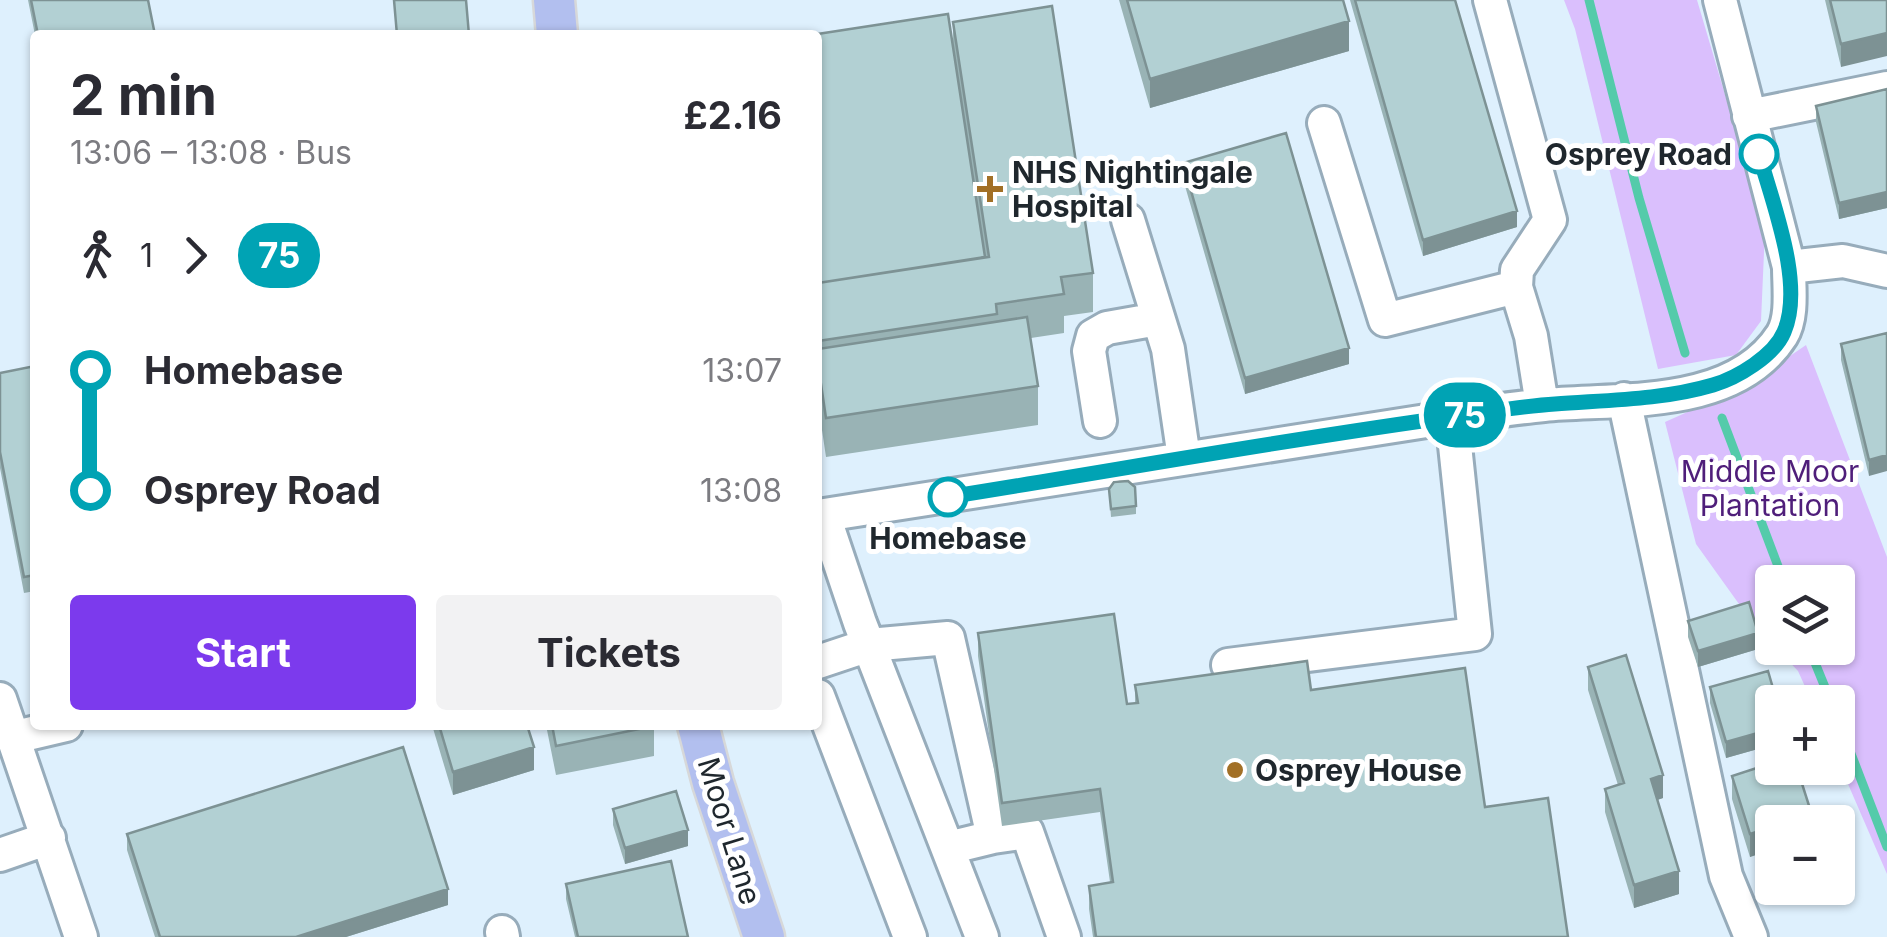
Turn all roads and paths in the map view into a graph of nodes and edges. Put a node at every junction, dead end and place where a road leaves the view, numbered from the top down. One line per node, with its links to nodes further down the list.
1 (554, 0): 4 (main road)
2 (1490, 0): 11 (street)
3 (1720, 0): 6 (street)
4 (557, 30)
5 (1887, 88): 6 (street)
6 (1749, 116): 9 (street)
7 (1324, 124): 11 (street)
8 (1128, 220): 12 (street)
9 (1789, 267): 10 (street); 13 (street)
10 (1886, 270)
11 (1516, 287): 14 (street)
12 (1158, 319): 16 (street); 17 (street)
13 (1624, 399): 14 (street); 37 (street)
14 (1542, 405): 15 (street)
15 (1452, 417): 17 (street); 22 (street)
16 (1100, 422)
17 (1184, 458): 18 (street)
18 (822, 516)
19 (822, 519): 20 (street)
20 (869, 645): 21 (street); 28 (street); 30 (street)
21 (822, 660)
22 (1228, 664)
23 (0, 699): 27 (street)
24 (822, 706): 34 (street)
25 (45, 730): 27 (street)
26 (699, 730): 33 (main road, Moor Lane)
27 (15, 737): 29 (street)
28 (992, 837): 30 (street); 36 (street)
29 (49, 838): 31 (street); 32 (street)
30 (948, 848): 35 (street)
31 (0, 855)
32 (81, 937)
33 (764, 937)
34 (910, 937)
35 (982, 937)
36 (1064, 937)
37 (1751, 937)

